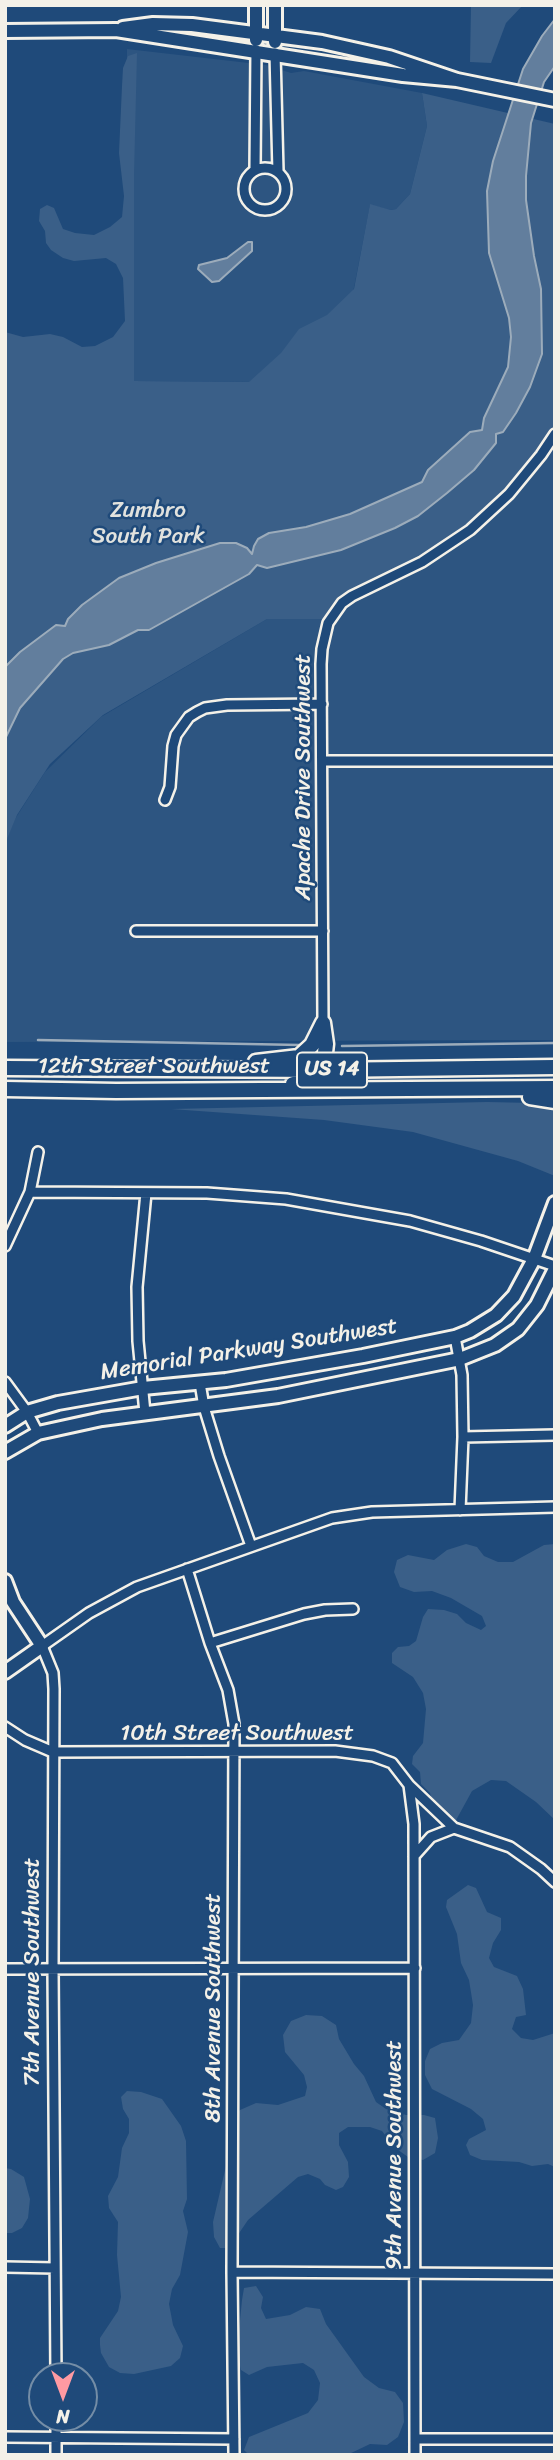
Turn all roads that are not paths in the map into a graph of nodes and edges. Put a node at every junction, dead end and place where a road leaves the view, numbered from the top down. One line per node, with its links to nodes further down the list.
1 (256, 5): 5 (street)
2 (275, 5): 6 (street)
3 (116, 30): 4 (street); 5 (street); 7 (street)
4 (5, 31)
5 (256, 33): 6 (street); 7 (street)
6 (275, 35): 8 (street); 9 (street)
7 (256, 50): 8 (street); 11 (street)
8 (275, 53): 9 (street); 12 (street)
9 (457, 80): 10 (street)
10 (555, 100)
11 (255, 170): 12 (street); 12 (street)
12 (278, 172)
13 (555, 434): 14 (street, Apache Drive Southwest)
14 (322, 704): 15 (street, Apache Drive Southwest); 17 (street)
15 (322, 761): 16 (street); 19 (street, Apache Drive Southwest)
16 (555, 761)
17 (165, 800)
18 (136, 931): 19 (street)
19 (323, 931): 20 (street, Apache Drive Southwest)
20 (323, 1023): 21 (main road); 24 (main road)
21 (326, 1044): 25 (main road); 26 (main road)
22 (555, 1067): 25 (main road, 12th Street Southwest / US 14)
23 (5, 1068): 24 (main road, 12th Street Southwest / US 14)
24 (206, 1068): 26 (main road, 12th Street Southwest / US 14)
25 (380, 1069): 26 (main road, 12th Street Southwest / US 14)
26 (323, 1070): 30 (main road)
27 (510, 1088): 28 (main road, 12th Street Southwest / US 14); 30 (main road, 12th Street Southwest / US 14); 31 (main road)
28 (555, 1088)
29 (5, 1089): 30 (main road, 12th Street Southwest / US 14)
30 (247, 1091)
31 (555, 1101)
32 (38, 1152): 33 (street)
33 (30, 1192): 34 (street); 36 (street)
34 (146, 1192): 37 (street); 43 (street)
35 (555, 1203): 37 (street, Memorial Parkway Southwest)
36 (5, 1246)
37 (534, 1259): 38 (street); 39 (street, Memorial Parkway Southwest)
38 (555, 1267): 40 (street, Memorial Parkway Southwest)
39 (455, 1337): 40 (street); 42 (street, Memorial Parkway Southwest)
40 (460, 1359): 44 (street, Memorial Parkway Southwest); 50 (street)
41 (5, 1382): 45 (street)
42 (200, 1383): 43 (street, Memorial Parkway Southwest); 44 (street)
43 (143, 1388): 45 (street, Memorial Parkway Southwest); 46 (street)
44 (204, 1407): 46 (street, Memorial Parkway Southwest); 54 (street)
45 (27, 1412): 47 (street, Memorial Parkway Southwest); 48 (street)
46 (145, 1413): 48 (street, Memorial Parkway Southwest)
47 (5, 1426)
48 (38, 1433): 51 (street, Memorial Parkway Southwest)
49 (555, 1435): 50 (street)
50 (463, 1437): 53 (street)
51 (5, 1452)
52 (555, 1507): 53 (street)
53 (460, 1510): 54 (street)
54 (251, 1546): 55 (street)
55 (187, 1569): 58 (street, 8th Avenue Southwest); 59 (street)
56 (5, 1581): 59 (street, 7th Avenue Southwest)
57 (353, 1609): 58 (street)
58 (210, 1643): 63 (street, 8th Avenue Southwest)
59 (42, 1646): 60 (street); 62 (street, 7th Avenue Southwest)
60 (5, 1672)
61 (5, 1727): 62 (street, 10th Street Southwest)
62 (53, 1752): 63 (street, 10th Street Southwest); 70 (street, 7th Avenue Southwest)
63 (234, 1752): 64 (street, 10th Street Southwest); 71 (street, 8th Avenue Southwest)
64 (409, 1785): 65 (street, 10th Street Southwest); 66 (street, 9th Avenue Southwest)
65 (454, 1828): 66 (street); 67 (street, 10th Street Southwest)
66 (414, 1856): 68 (street, 9th Avenue Southwest)
67 (555, 1882)
68 (415, 1968): 71 (street); 75 (street, 9th Avenue Southwest)
69 (5, 1969): 70 (street)
70 (53, 1969): 71 (street); 73 (street, 7th Avenue Southwest)
71 (233, 1969): 74 (street, 8th Avenue Southwest)
72 (5, 2267): 73 (street)
73 (55, 2268): 77 (street, 7th Avenue Southwest)
74 (232, 2272): 75 (street); 81 (street, 8th Avenue Southwest)
75 (414, 2273): 76 (street); 83 (street, 9th Avenue Southwest)
76 (555, 2274)
77 (56, 2362)
78 (56, 2432): 80 (street)
79 (5, 2437): 80 (street)
80 (56, 2438): 81 (street); 84 (street)
81 (234, 2439): 85 (street, 8th Avenue Southwest)
82 (555, 2439): 83 (street)
83 (415, 2440): 86 (street, 9th Avenue Southwest)
84 (56, 2455)
85 (234, 2455)
86 (415, 2455)

